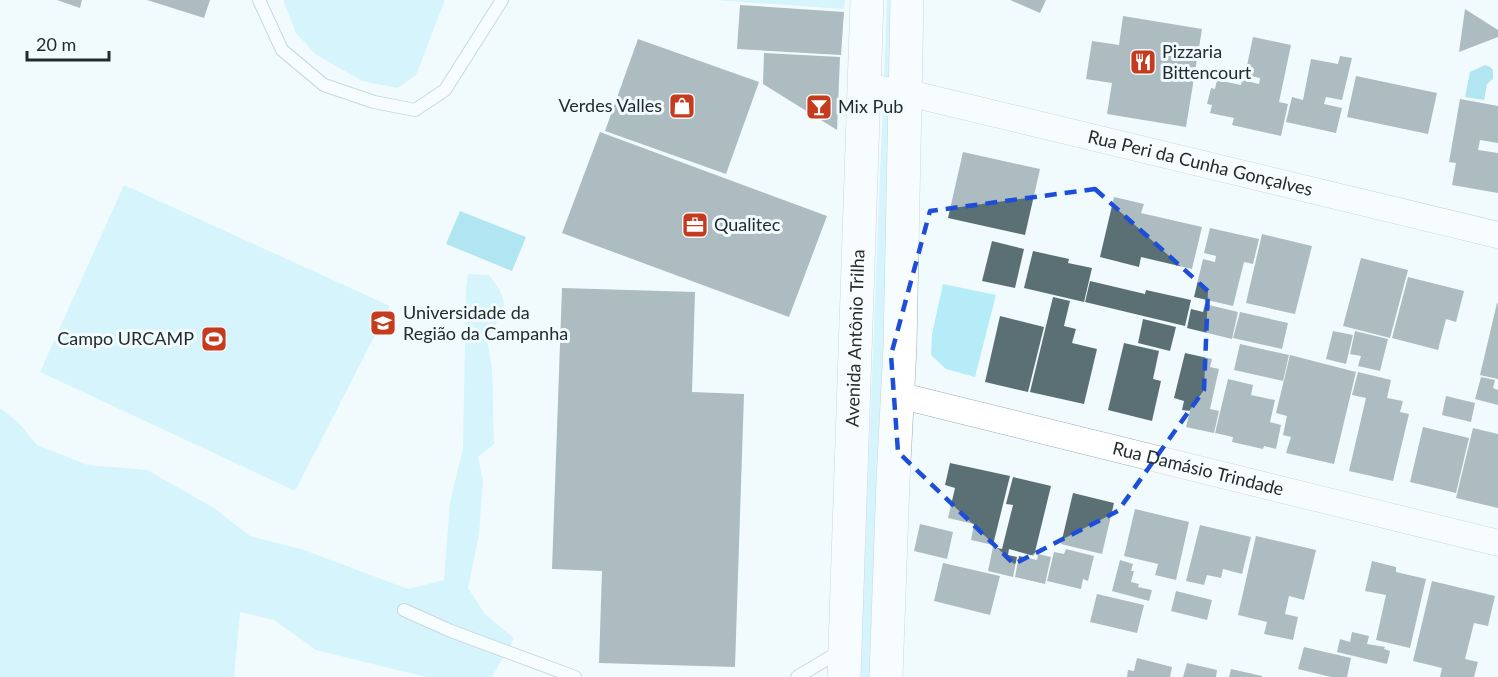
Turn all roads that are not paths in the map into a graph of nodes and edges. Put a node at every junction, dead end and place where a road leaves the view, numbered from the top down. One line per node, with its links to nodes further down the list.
1 (259, 0): 2 (lane)
2 (502, 0)
3 (867, 0): 5 (main road, Avenida Antônio Trilha)
4 (907, 0): 6 (main road)
5 (863, 87): 6 (street, Rua Peri da Cunha Gonçalves); 11 (main road, Avenida Antônio Trilha)
6 (904, 92): 7 (street, Rua Peri da Cunha Gonçalves); 8 (main road)
7 (1498, 236)
8 (898, 395): 9 (street, Rua Damásio Trindade); 14 (main road)
9 (1498, 543)
10 (404, 610): 12 (lane)
11 (845, 662): 13 (lane)
12 (575, 677)
13 (797, 677)
14 (886, 677)

